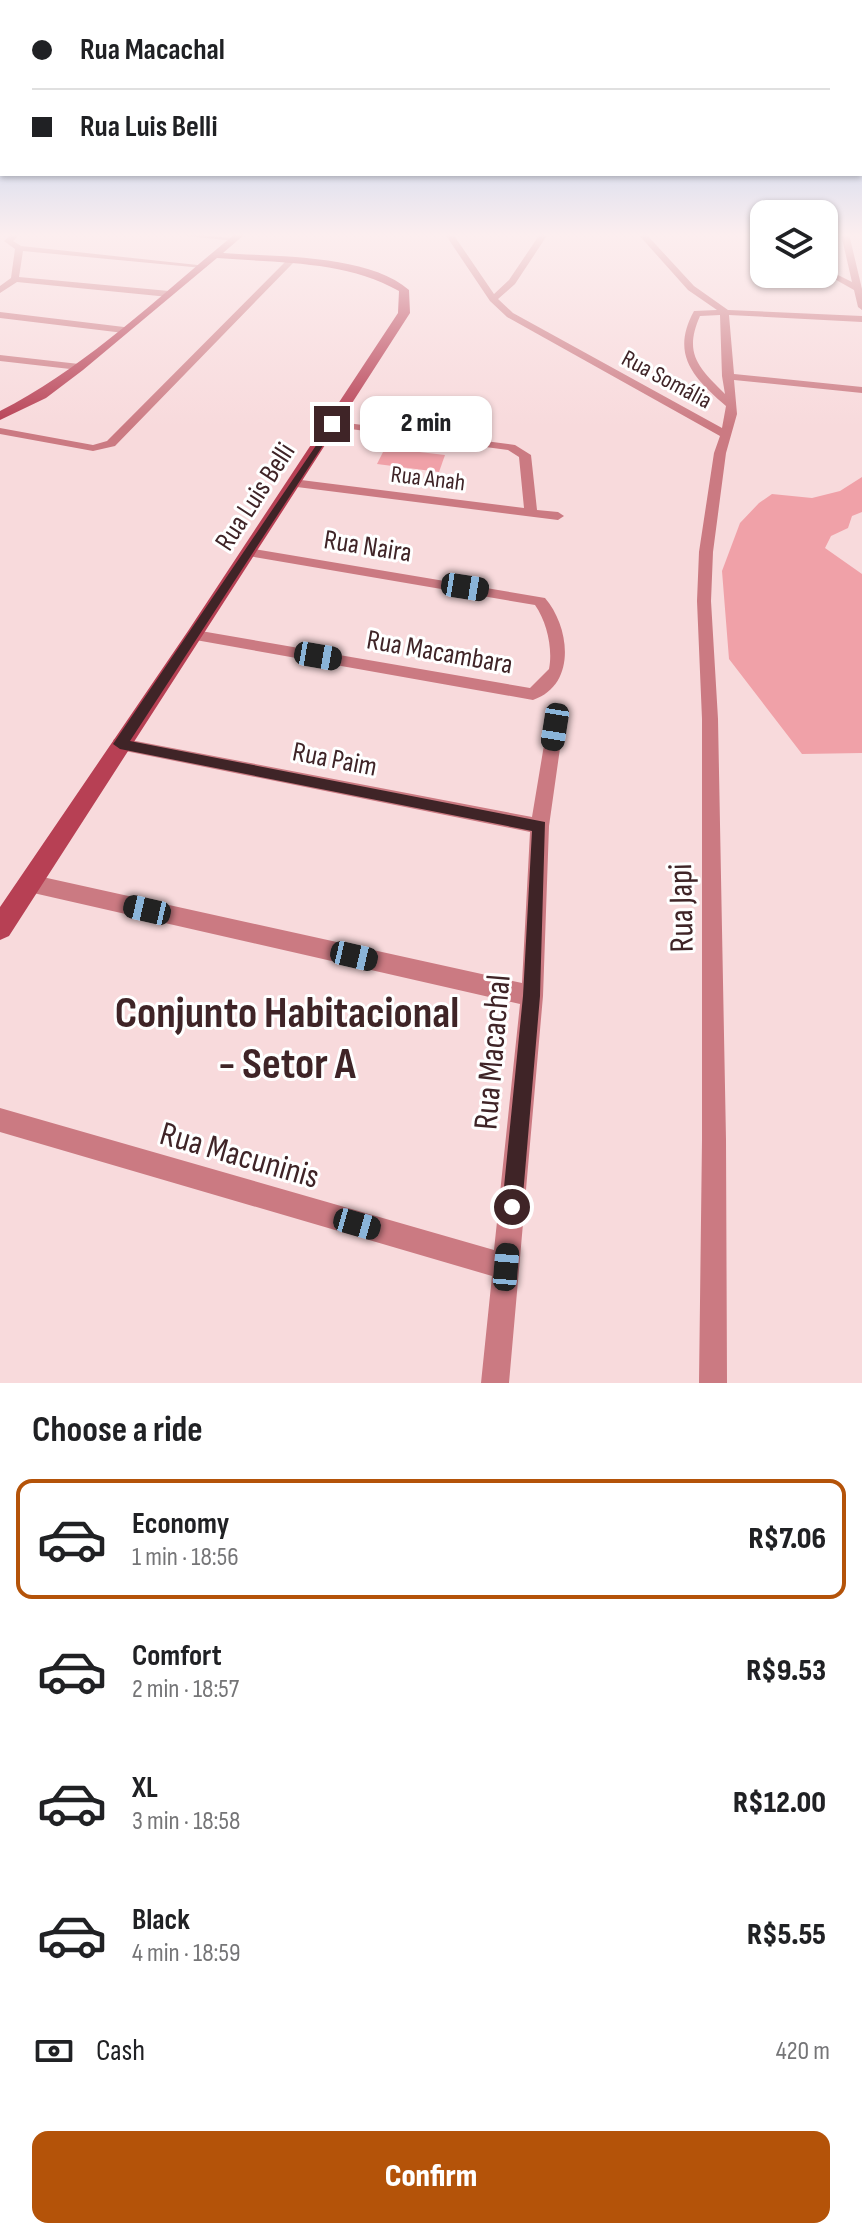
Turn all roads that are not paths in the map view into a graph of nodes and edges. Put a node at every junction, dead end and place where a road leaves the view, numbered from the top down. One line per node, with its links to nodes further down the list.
1 (163, 299): 9 (street)
2 (254, 299): 17 (street)
3 (404, 299): 16 (street, Rua Luis Belli)
4 (493, 299): 18 (street, Rua Somália)
5 (706, 299): 6 (street)
6 (724, 311): 8 (street); 12 (street, Rua Japi); 14 (street)
7 (0, 315): 9 (street)
8 (862, 319)
9 (124, 330): 11 (street)
10 (0, 358): 11 (street)
11 (79, 367): 15 (street)
12 (727, 376): 13 (street); 14 (street, Rua Japi)
13 (862, 390)
14 (729, 404): 18 (street, Rua Japi)
15 (4, 412)
16 (332, 424): 19 (street, Rua Luis Belli); 20 (street)
17 (0, 431)
18 (727, 435): 34 (street, Rua Japi)
19 (293, 483): 20 (street, Rua Anah); 22 (street, Rua Luis Belli)
20 (531, 513): 21 (street, Rua Anah)
21 (558, 516)
22 (248, 552): 23 (street, Rua Luis Belli); 24 (street, Rua Naira)
23 (195, 635): 24 (street, Rua Macambara); 26 (street, Rua Luis Belli)
24 (533, 694)
25 (555, 727): 27 (street, Rua Macachal)
26 (120, 744): 27 (street, Rua Paim); 28 (street, Rua Luis Belli)
27 (540, 826): 30 (street, Rua Macachal)
28 (29, 883): 29 (street, Rua Luis Belli); 30 (street)
29 (0, 928)
30 (532, 996): 32 (street, Rua Macachal)
31 (0, 1120): 32 (street, Rua Macuninis)
32 (506, 1267): 33 (street, Rua Macachal)
33 (495, 1383)
34 (713, 1383)

